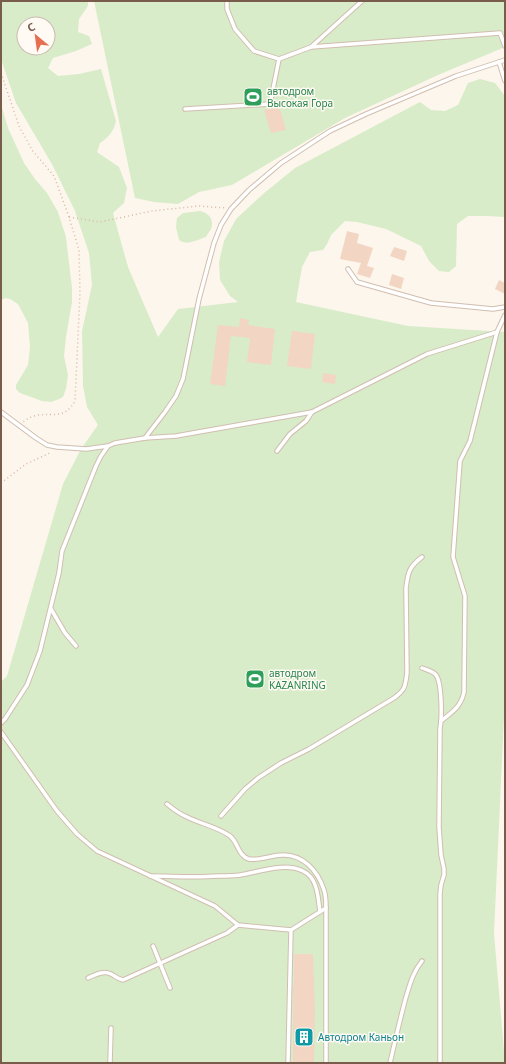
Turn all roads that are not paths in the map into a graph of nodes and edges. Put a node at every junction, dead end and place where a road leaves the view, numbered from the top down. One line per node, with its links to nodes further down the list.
1 (227, 1): 5 (lane)
2 (362, 1): 3 (lane)
3 (311, 46): 4 (lane); 5 (lane)
4 (505, 46)
5 (279, 59): 9 (lane)
6 (505, 60): 7 (lane)
7 (499, 62): 8 (lane); 16 (lane)
8 (505, 81)
9 (185, 109)
10 (348, 269): 11 (lane)
11 (505, 307)
12 (505, 315): 13 (lane)
13 (497, 332): 15 (lane); 23 (lane)
14 (1, 412): 17 (lane)
15 (312, 412): 16 (lane); 18 (lane)
16 (146, 438): 17 (lane)
17 (108, 446): 20 (lane)
18 (277, 451)
19 (422, 557): 27 (lane)
20 (51, 609): 21 (lane); 24 (lane)
21 (76, 646)
22 (422, 668): 23 (lane)
23 (441, 721): 43 (lane)
24 (1, 723)
25 (1, 732): 28 (lane)
26 (167, 804): 29 (lane)
27 (221, 816)
28 (149, 876): 30 (lane); 31 (lane)
29 (326, 908): 30 (lane); 41 (lane)
30 (320, 912): 32 (lane)
31 (238, 925): 32 (lane); 35 (lane)
32 (291, 930): 40 (lane)
33 (153, 946): 35 (lane)
34 (422, 961): 42 (lane)
35 (160, 964): 36 (lane); 37 (lane)
36 (88, 978)
37 (170, 988)
38 (111, 1028): 39 (lane)
39 (110, 1063)
40 (288, 1063)
41 (326, 1063)
42 (390, 1063)
43 (440, 1063)

